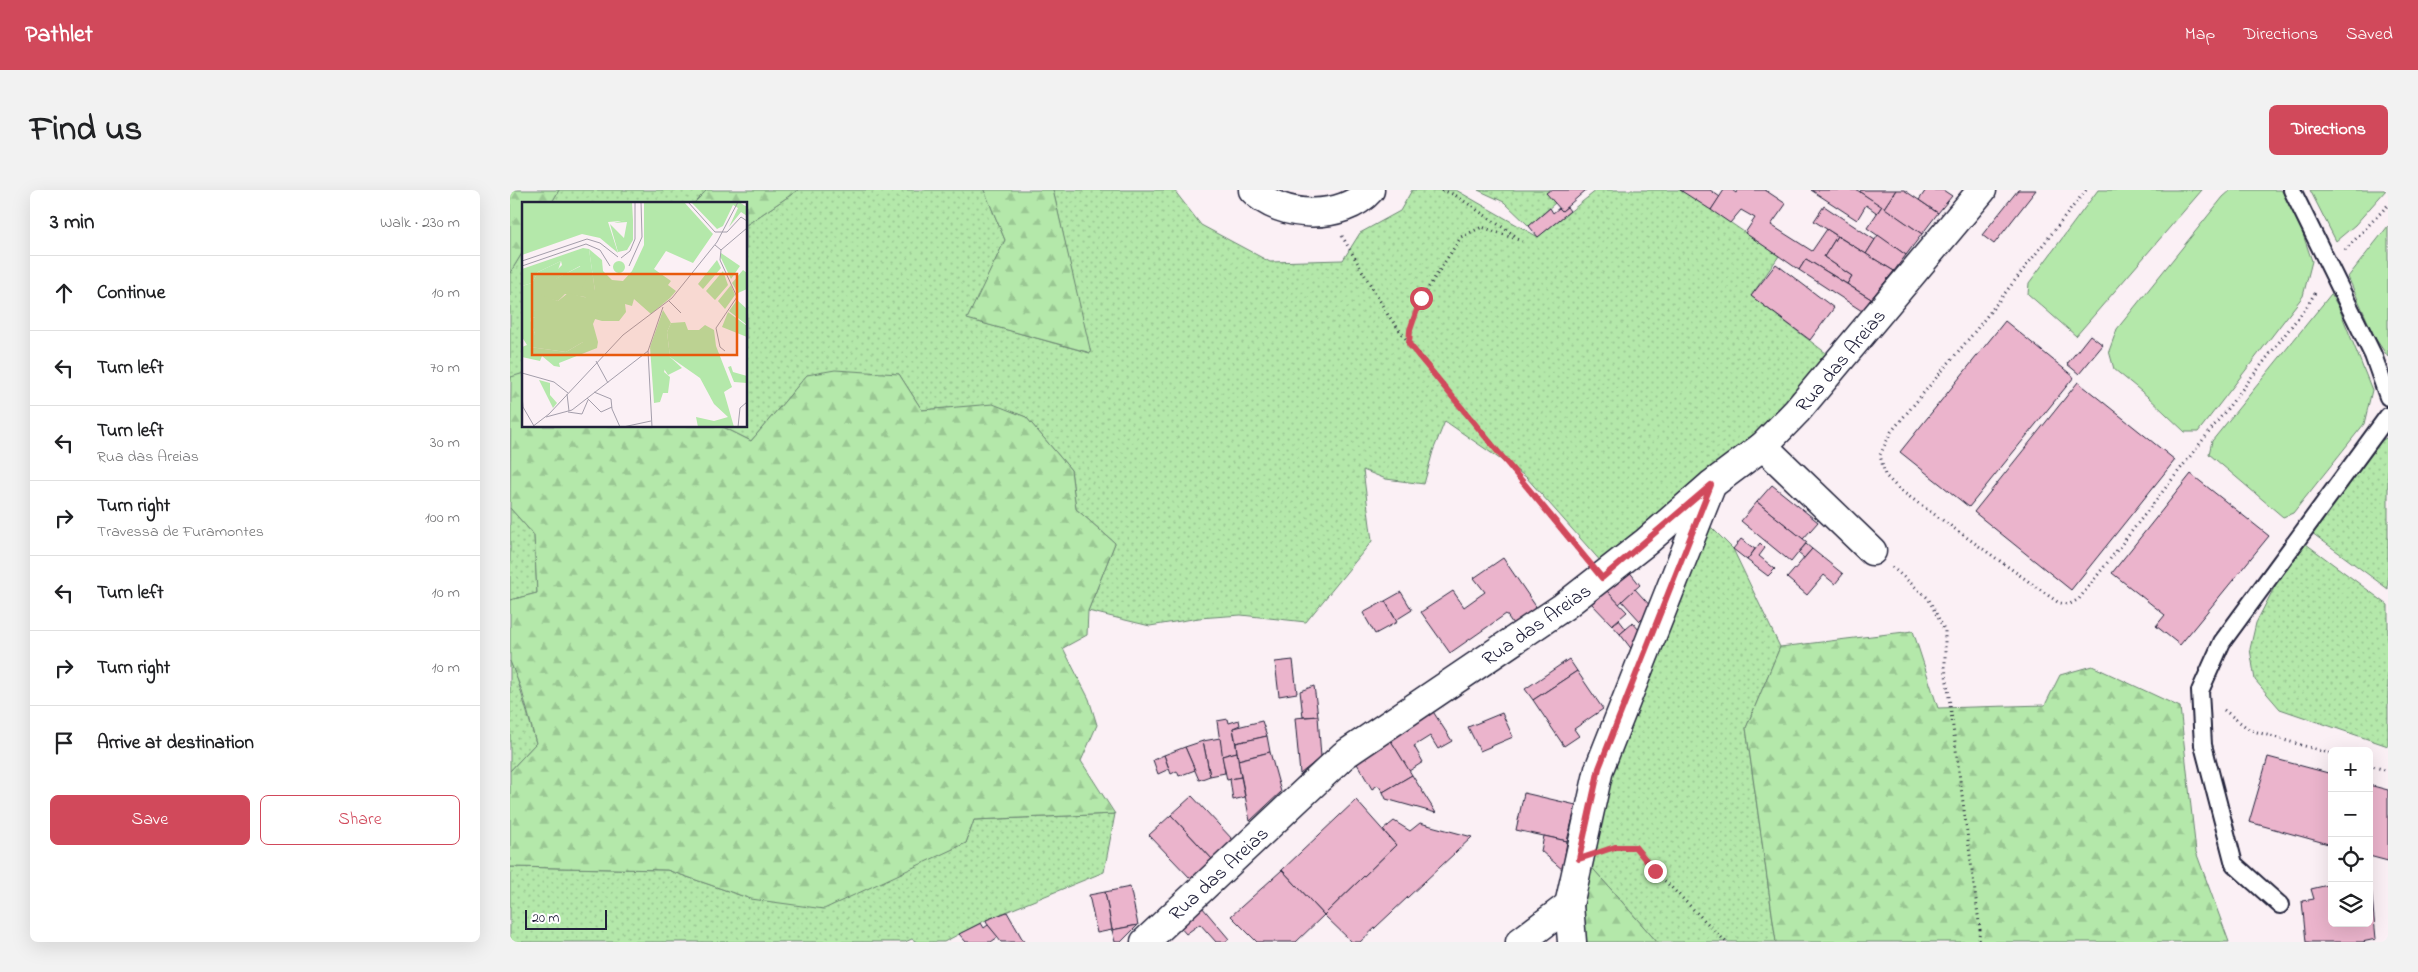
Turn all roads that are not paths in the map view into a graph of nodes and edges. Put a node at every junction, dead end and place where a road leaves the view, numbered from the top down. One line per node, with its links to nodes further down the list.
1 (1253, 190): 2 (street)
2 (1370, 190)
3 (1982, 190): 7 (street, Rua das Areias)
4 (2292, 190): 5 (lane)
5 (2388, 397)
6 (2388, 416): 11 (lane)
7 (1763, 446): 8 (street, Rua das Areias); 9 (street)
8 (1711, 485): 10 (street); 12 (street, Rua das Areias)
9 (1872, 551)
10 (1569, 905): 13 (street); 14 (street)
11 (2280, 905)
12 (1145, 942)
13 (1520, 942)
14 (1572, 942)

